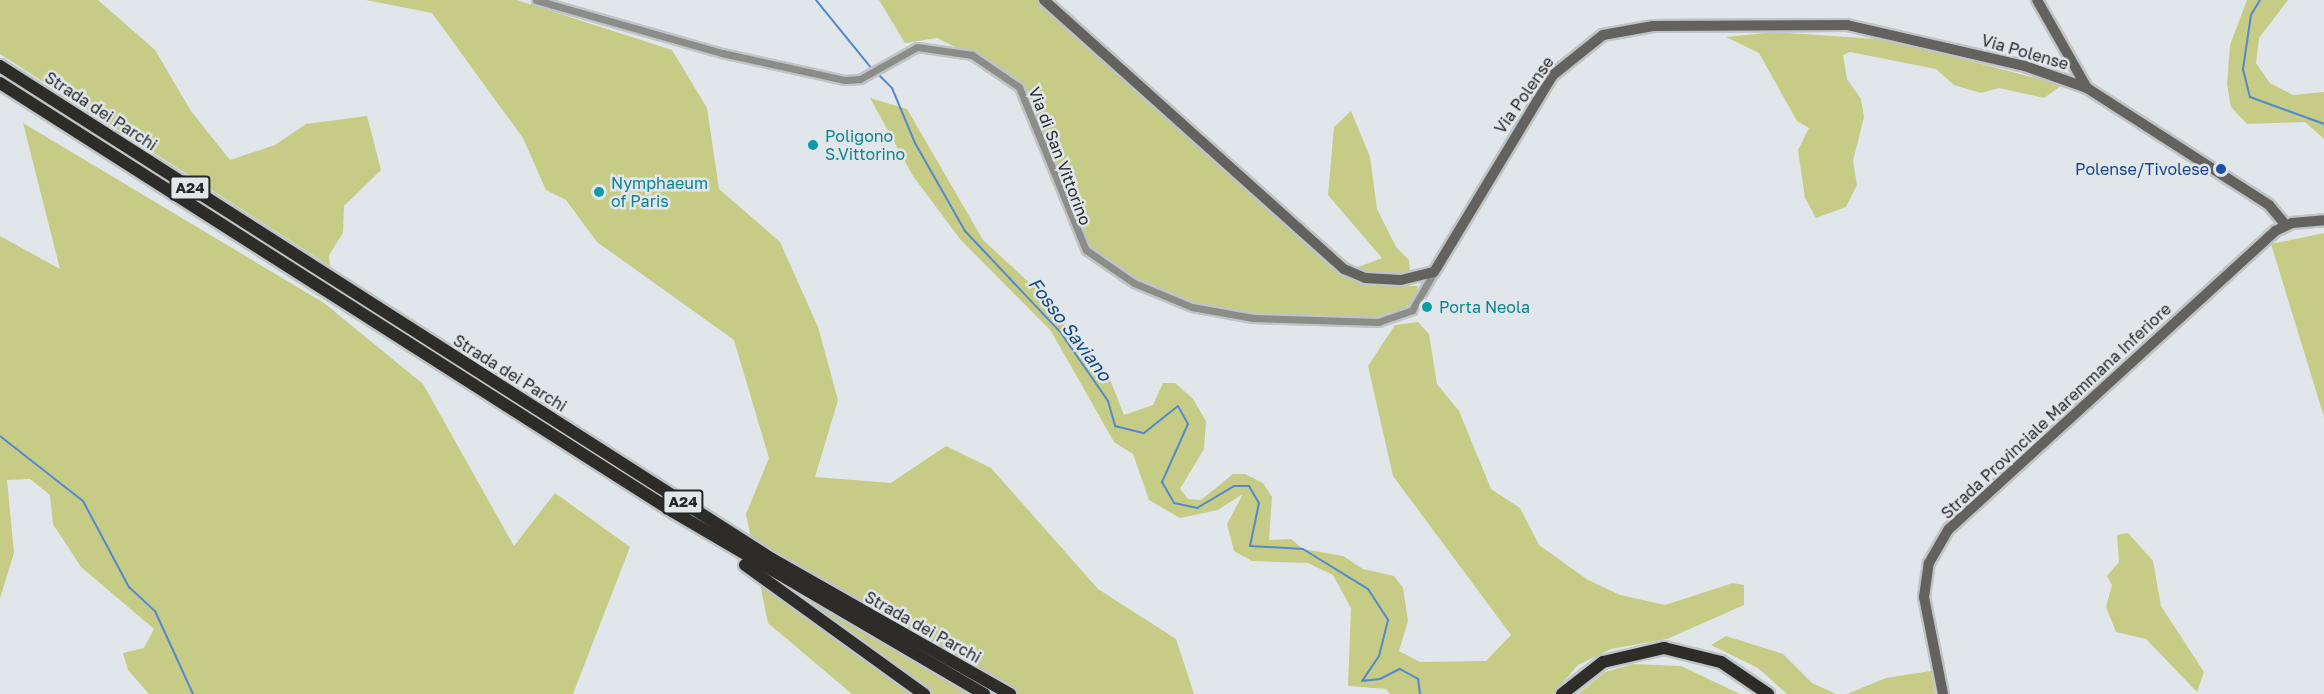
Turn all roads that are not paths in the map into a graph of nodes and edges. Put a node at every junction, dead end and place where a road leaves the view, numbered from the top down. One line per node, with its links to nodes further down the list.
1 (536, 0): 9 (street, Via di San Vittorino)
2 (1044, 0): 9 (street)
3 (2037, 0): 6 (street)
4 (0, 66): 13 (highway, Strada dei Parchi / A24)
5 (0, 83): 10 (highway, Strada dei Parchi / A24)
6 (2087, 88): 8 (street, Via Polense); 9 (street, Via Polense)
7 (2324, 220): 8 (street)
8 (2286, 225): 16 (street, Strada Provinciale Maremmana Inferiore)
9 (1434, 272)
10 (672, 511): 11 (highway); 12 (highway, Strada dei Parchi / A24)
11 (924, 694)
12 (984, 694)
13 (1010, 694)
14 (1562, 694): 15 (highway)
15 (1767, 694)
16 (1943, 694)

